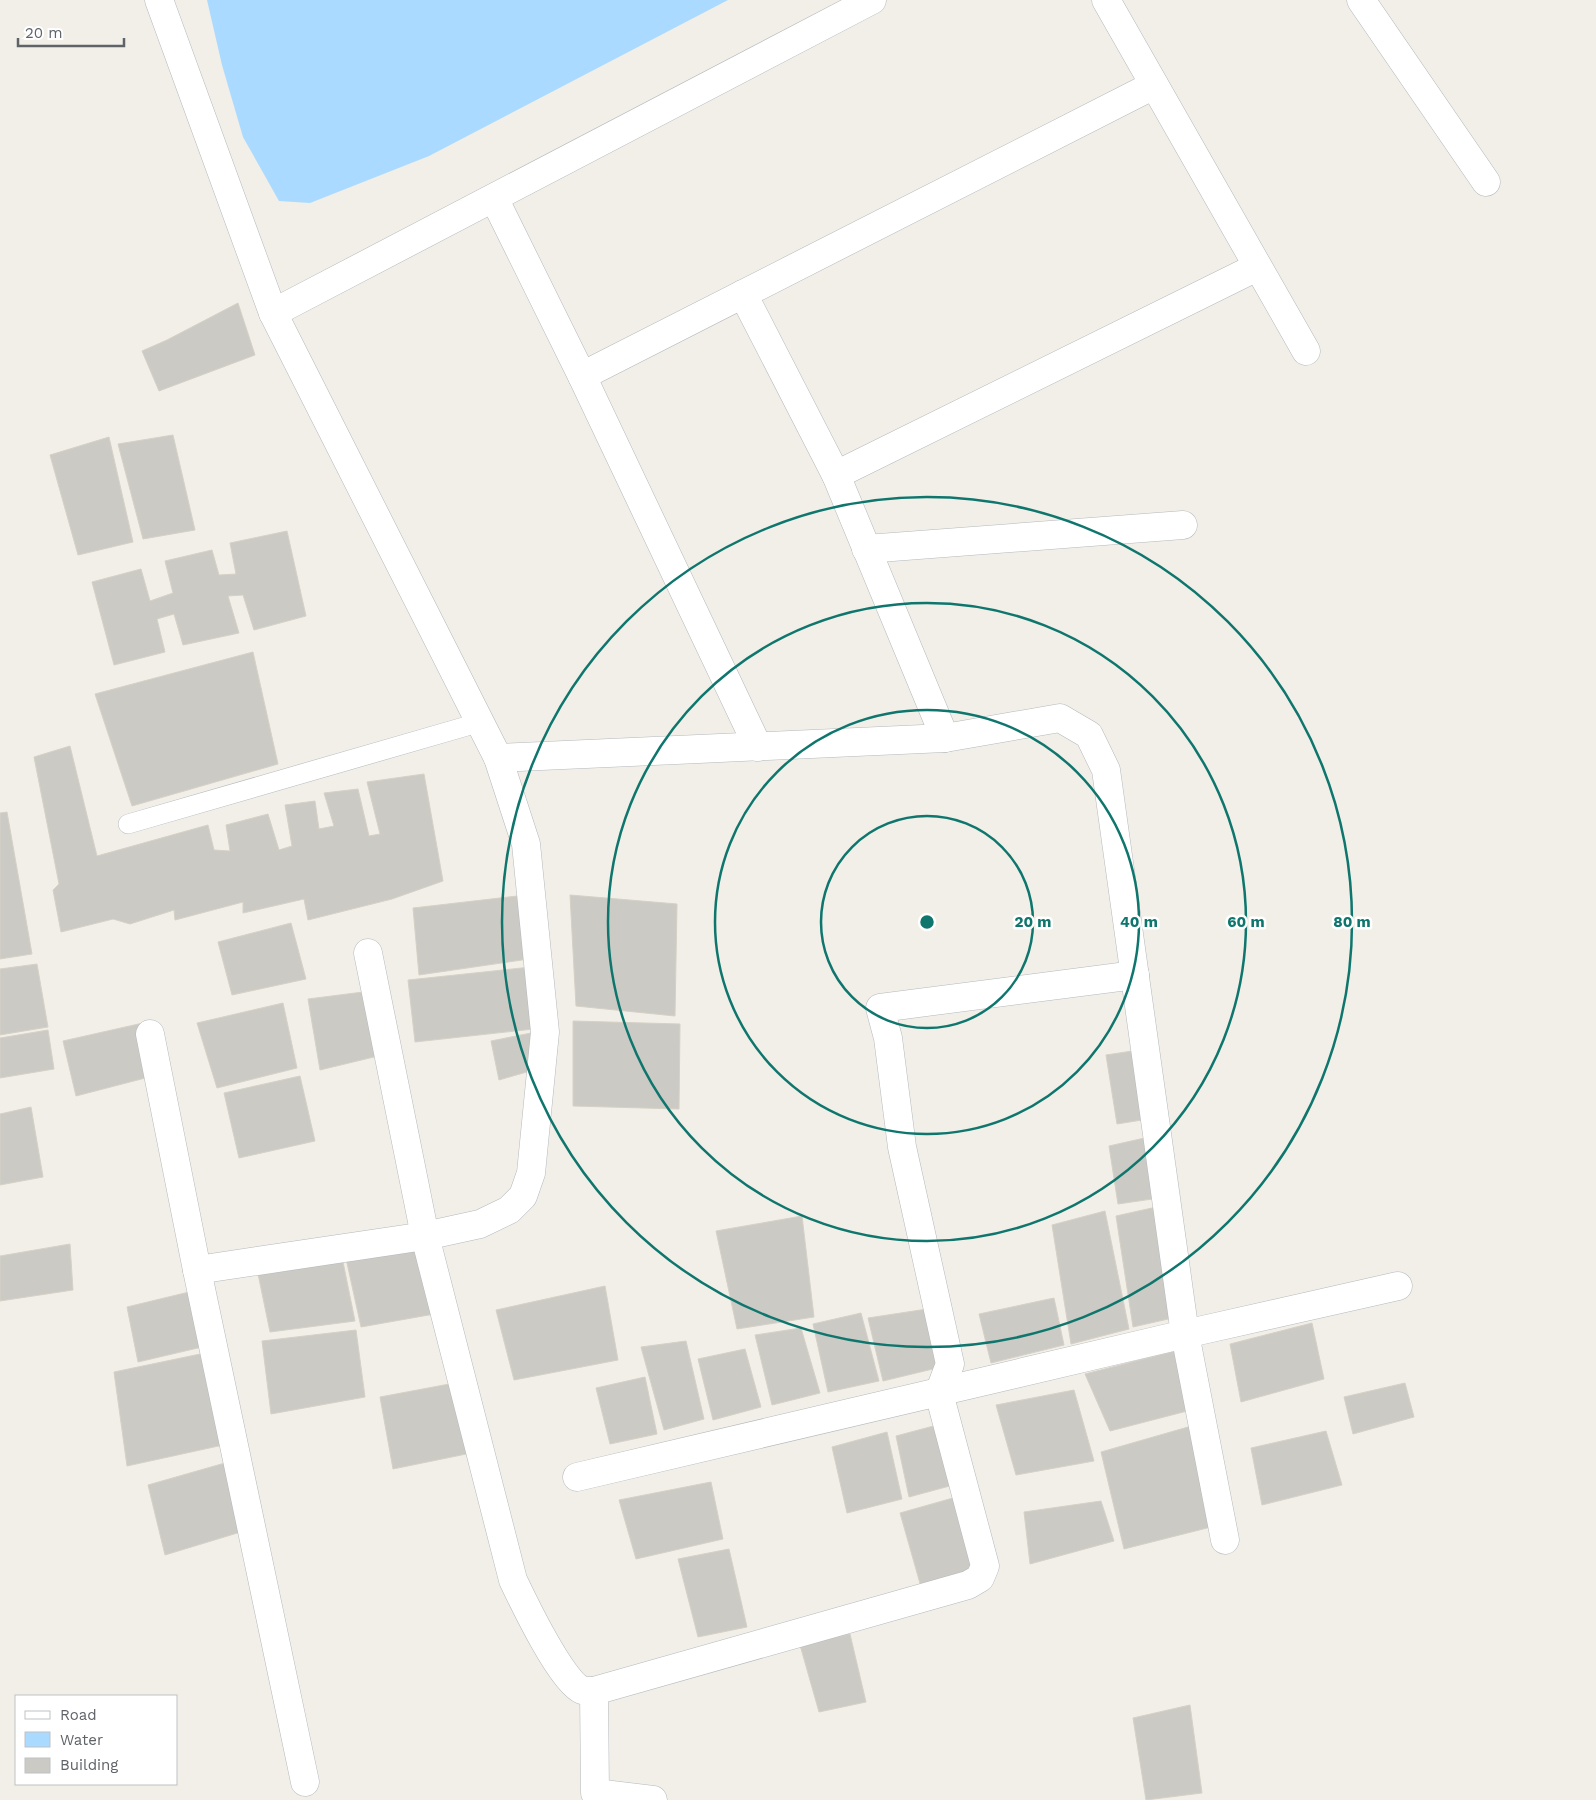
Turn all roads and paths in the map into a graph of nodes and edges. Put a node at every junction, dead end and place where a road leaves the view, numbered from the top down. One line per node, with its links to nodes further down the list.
1 (159, 0): 10 (street)
2 (872, 0): 7 (street)
3 (1106, 0): 5 (street)
4 (1361, 0): 6 (street)
5 (1154, 85): 8 (street); 9 (street)
6 (1486, 182)
7 (494, 198): 10 (street); 12 (street)
8 (1257, 267): 11 (street); 13 (street)
9 (743, 294): 12 (street); 13 (street)
10 (273, 313): 16 (street)
11 (1306, 351)
12 (582, 376): 18 (street)
13 (836, 474): 15 (street)
14 (1183, 525): 15 (street)
15 (866, 549): 17 (street)
16 (481, 722): 19 (street); 20 (lane)
17 (944, 738): 18 (street); 22 (street)
18 (758, 746): 19 (street)
19 (498, 758): 24 (street)
20 (128, 824)
21 (368, 953): 24 (street)
22 (1135, 975): 27 (street); 28 (street)
23 (150, 1034): 25 (street)
24 (425, 1236): 25 (street); 31 (street)
25 (196, 1270): 32 (street)
26 (1398, 1286): 27 (street)
27 (1185, 1334): 28 (street); 30 (street)
28 (939, 1393): 29 (street); 31 (street)
29 (577, 1477)
30 (1225, 1540)
31 (594, 1691): 33 (street)
32 (306, 1782)
33 (653, 1800)

